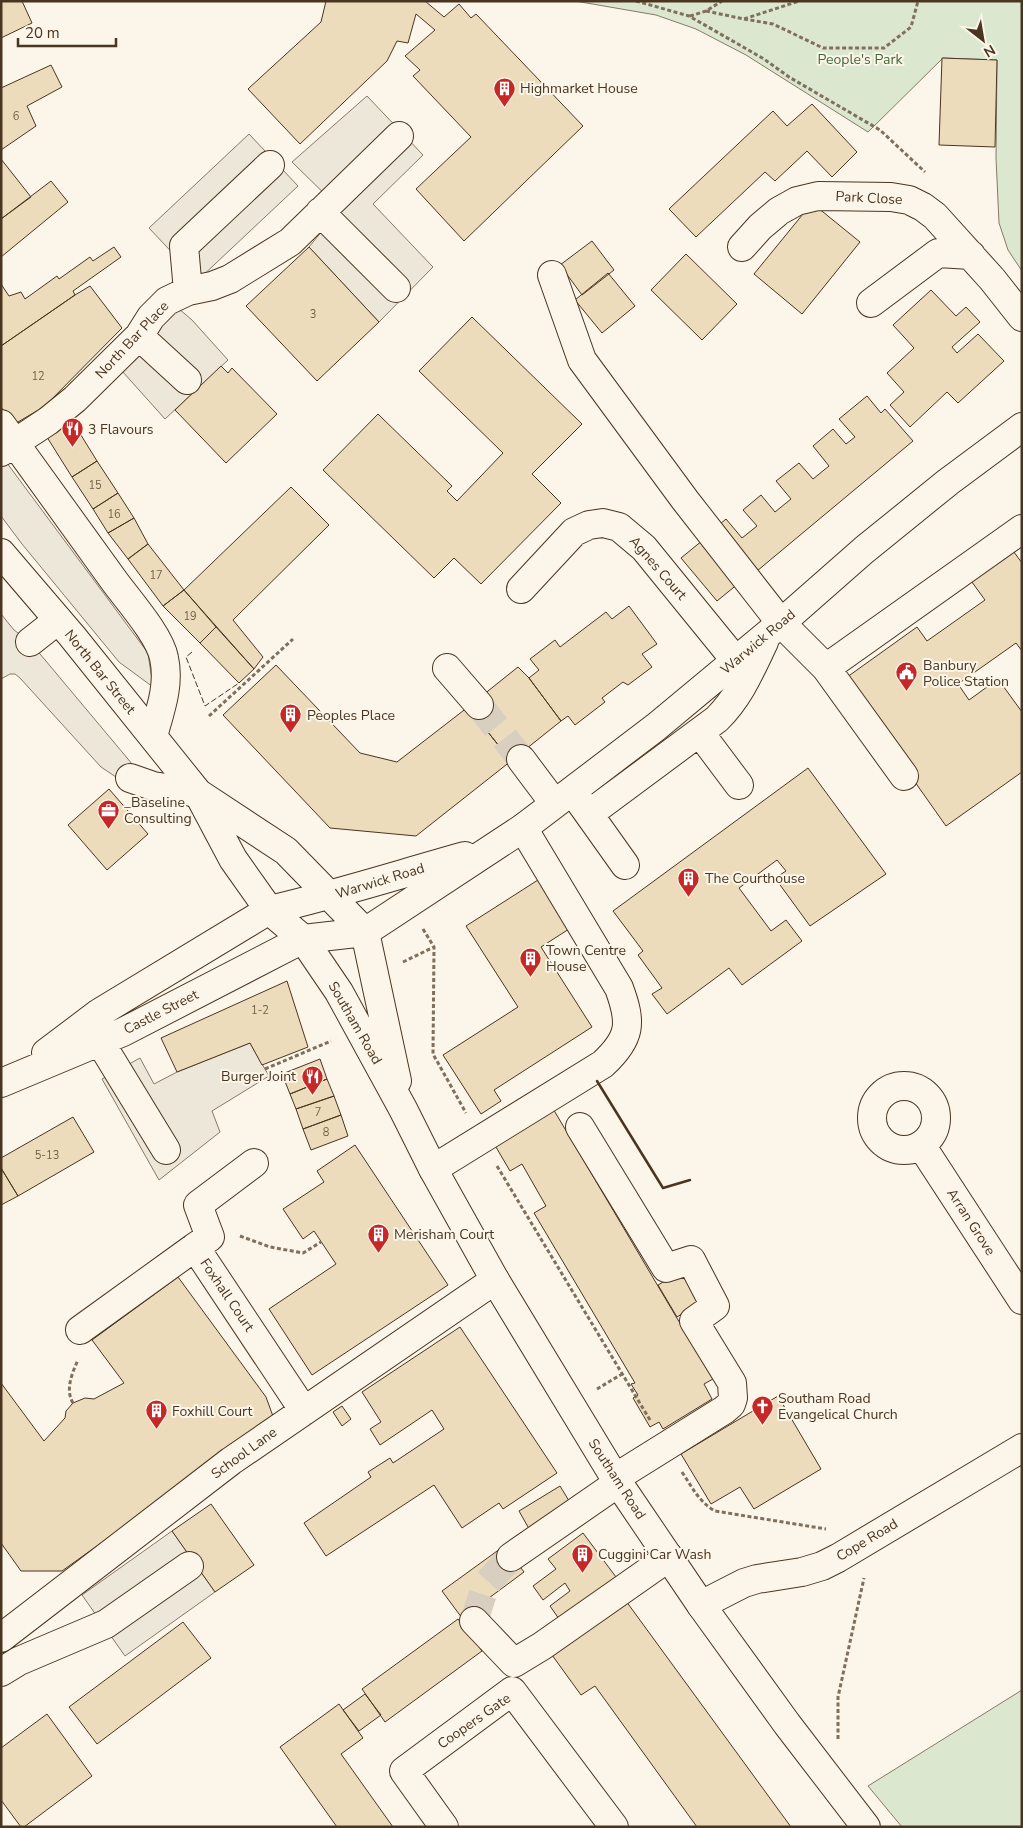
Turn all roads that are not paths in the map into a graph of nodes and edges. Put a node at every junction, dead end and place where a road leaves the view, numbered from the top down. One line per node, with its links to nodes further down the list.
1 (399, 136): 3 (street, North Bar Place)
2 (270, 165): 8 (street)
3 (320, 212): 7 (street); 8 (street, North Bar Place)
4 (742, 247): 5 (street, Park Close)
5 (970, 255): 9 (street); 10 (street, Park Close)
6 (552, 274): 19 (street)
7 (396, 288)
8 (188, 291): 11 (street, North Bar Place)
9 (871, 304)
10 (1022, 317)
11 (139, 336): 12 (street); 14 (street, North Bar Place)
12 (187, 380)
13 (1022, 427): 19 (street, Warwick Road)
14 (6, 439): 26 (street)
15 (1022, 529): 23 (street)
16 (1, 553): 18 (street, North Bar Street)
17 (521, 590): 21 (street, Agnes Court)
18 (58, 620): 20 (street); 26 (street, North Bar Street)
19 (775, 628): 21 (street, Warwick Road); 23 (street); 25 (street)
20 (30, 642)
21 (736, 661): 32 (street, Warwick Road)
22 (447, 668): 24 (street)
23 (826, 668): 28 (street)
24 (479, 704)
25 (700, 733): 30 (street); 33 (street)
26 (153, 736): 31 (street, North Bar Street)
27 (521, 759): 32 (street)
28 (904, 776)
29 (130, 778): 31 (street)
30 (739, 785)
31 (198, 793): 37 (street, North Bar Street); 38 (street, North Bar Street)
32 (563, 797): 33 (street); 34 (street, Warwick Road)
33 (589, 814): 36 (street)
34 (523, 828): 35 (street, Warwick Road); 48 (street)
35 (490, 850): 37 (street, Warwick Road); 39 (street, Warwick Road)
36 (625, 865)
37 (330, 896): 38 (street, Warwick Road); 39 (street, North Bar Street)
38 (269, 910): 40 (street, North Bar Street); 41 (street, Castle Street)
39 (365, 932): 40 (street, Warwick Road); 43 (street, Southam Road)
40 (303, 939): 41 (street, Castle Street); 43 (street, Southam Road)
41 (94, 1032): 42 (street, Castle Street); 46 (street)
42 (8, 1080)
43 (403, 1109): 48 (street, Southam Road)
44 (580, 1126): 55 (street)
45 (921, 1145): 51 (street, Arran Grove)
46 (166, 1150)
47 (254, 1163): 49 (street)
48 (433, 1169): 50 (street, Southam Road)
49 (202, 1242): 52 (street, Foxhall Court); 53 (street, Foxhall Court)
50 (495, 1280): 53 (street, School Lane); 55 (street, Southam Road)
51 (1022, 1300)
52 (80, 1330)
53 (304, 1411): 61 (street, School Lane)
54 (1022, 1448): 59 (street, Cope Road)
55 (616, 1480): 56 (street); 57 (street, Southam Road)
56 (512, 1557)
57 (669, 1557): 59 (street, Southam Road); 60 (street)
58 (189, 1566): 62 (street)
59 (701, 1605): 65 (street, Southam Road)
60 (474, 1621)
61 (4, 1631)
62 (1, 1672)
63 (444, 1827): 64 (street, Coopers Gate)
64 (614, 1827)
65 (866, 1827)

